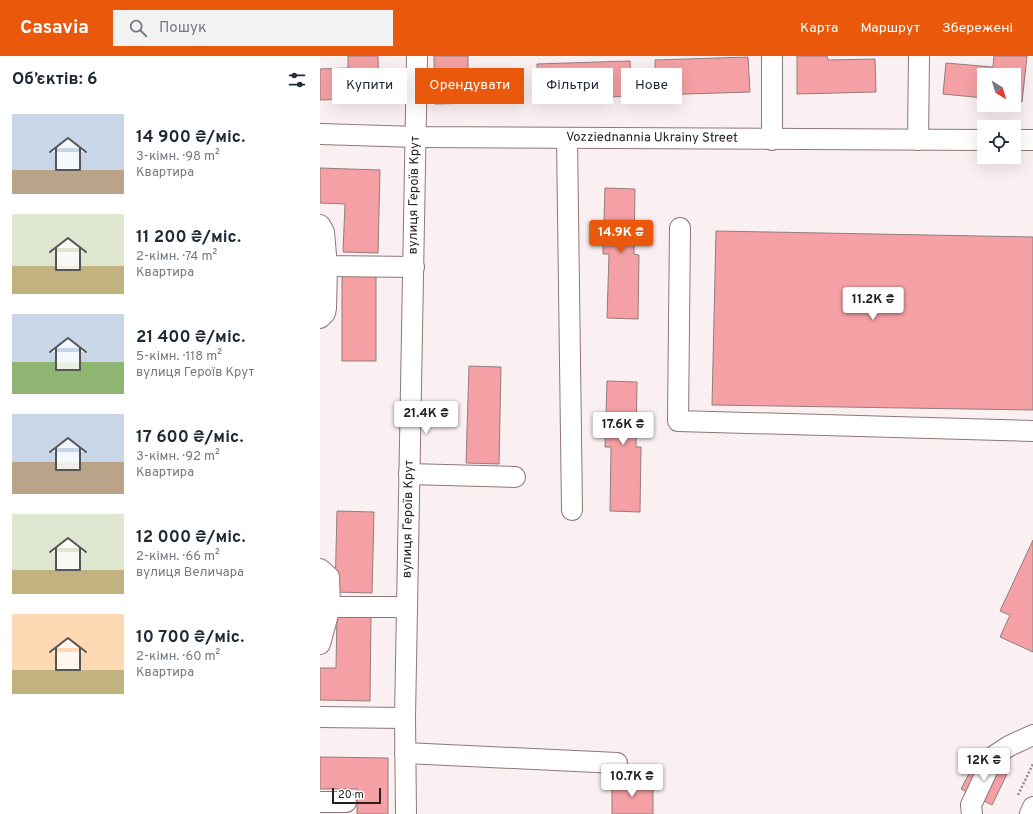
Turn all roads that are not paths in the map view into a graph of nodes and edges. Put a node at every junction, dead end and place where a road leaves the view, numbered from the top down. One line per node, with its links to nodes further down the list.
1 (417, 56): 5 (street, вулиця Героїв Крут)
2 (772, 56): 7 (street)
3 (919, 56): 8 (street)
4 (320, 134): 5 (street, Vozziednannia Ukrainy Street)
5 (417, 137): 6 (street, Vozziednannia Ukrainy Street); 15 (street, вулиця Героїв Крут)
6 (567, 138): 7 (street, Vozziednannia Ukrainy Street); 20 (street)
7 (772, 140): 8 (street, Vozziednannia Ukrainy Street)
8 (918, 140): 9 (street, Vozziednannia Ukrainy Street)
9 (977, 140)
10 (1021, 140): 11 (street)
11 (1033, 140)
12 (320, 225): 14 (street)
13 (680, 228): 17 (street)
14 (327, 266): 15 (street); 16 (street)
15 (414, 267): 18 (street, вулиця Героїв Крут)
16 (320, 318)
17 (1033, 431)
18 (409, 474): 19 (street); 23 (street, вулиця Героїв Крут)
19 (515, 477)
20 (572, 510)
21 (320, 569): 22 (street)
22 (330, 607): 23 (street); 24 (street)
23 (407, 607): 26 (street, вулиця Героїв Крут)
24 (320, 644)
25 (320, 717): 26 (street)
26 (405, 718): 28 (street, вулиця Героїв Крут)
27 (1033, 735): 33 (street)
28 (405, 754): 29 (street); 32 (street, вулиця Героїв Крут)
29 (617, 762)
30 (320, 802): 31 (street)
31 (346, 802)
32 (406, 814)
33 (972, 814)

